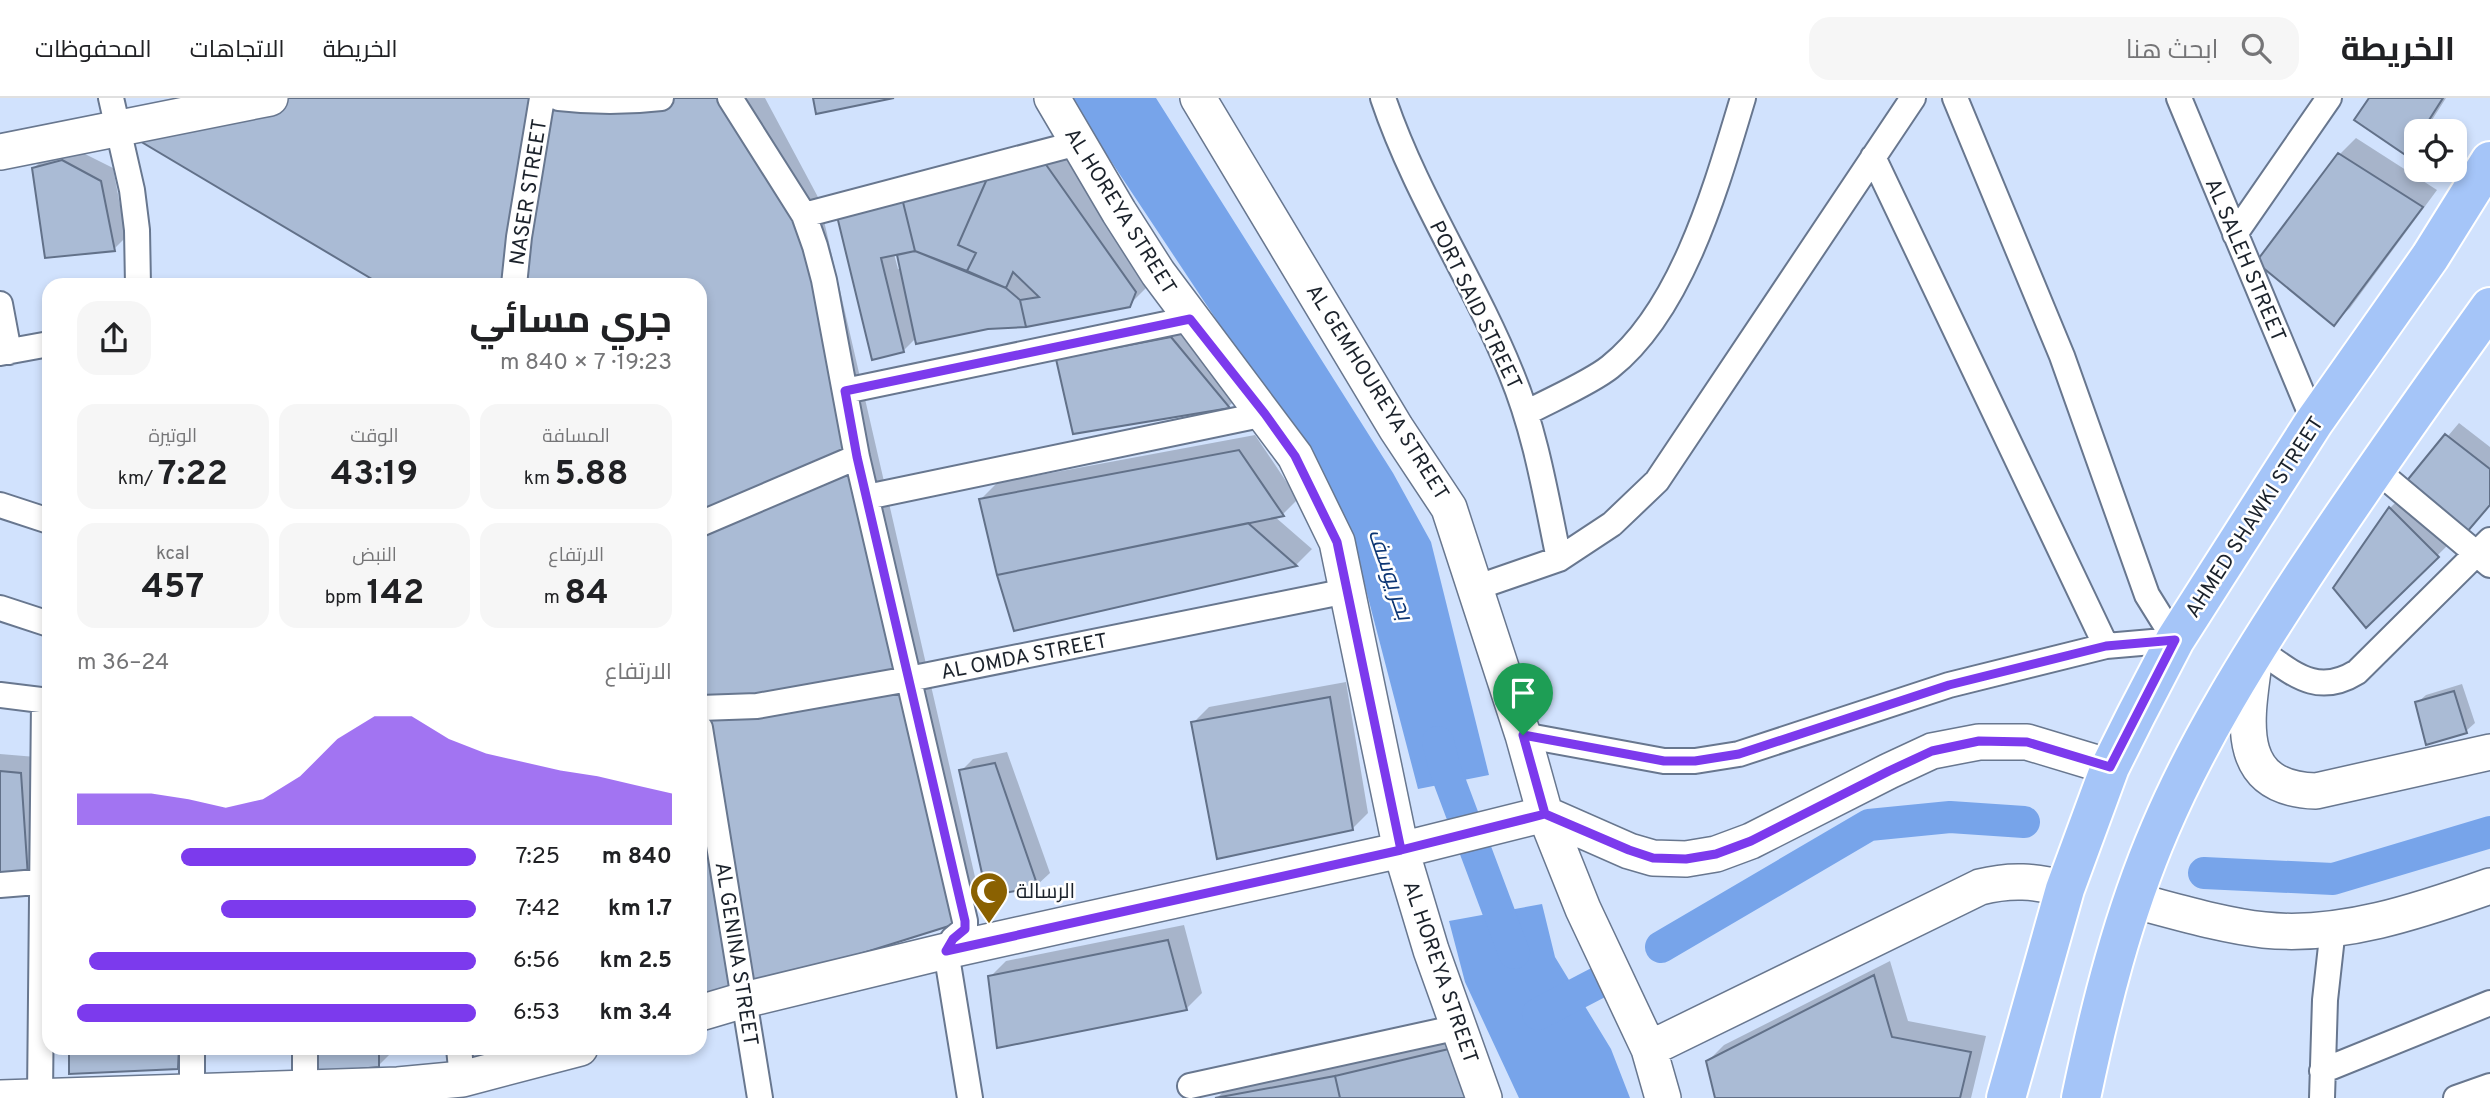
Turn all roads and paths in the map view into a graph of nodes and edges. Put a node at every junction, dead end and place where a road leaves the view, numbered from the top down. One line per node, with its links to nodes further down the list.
1 (270, 98): 14 (street)
2 (542, 98): 22 (street, NASER STREET)
3 (559, 98): 4 (street)
4 (661, 98)
5 (730, 98): 19 (street)
6 (1052, 98): 15 (street, AL HOREYA STREET)
7 (1198, 98): 40 (street, AL GEMHOUREYA STREET)
8 (1383, 98): 29 (street, PORT SAID STREET)
9 (1743, 98): 29 (street)
10 (1913, 98): 17 (street)
11 (1955, 98): 44 (street)
12 (2179, 98): 20 (street, AL SALEH STREET)
13 (2329, 98): 20 (street)
14 (115, 113): 16 (street); 21 (street)
15 (1078, 143): 19 (street); 25 (street, AL HOREYA STREET)
16 (0, 152)
17 (1873, 158): 39 (street); 45 (street)
18 (2490, 161): 31 (main road, AHMED SHAWKI STREET)
19 (804, 215): 28 (street)
20 (2235, 234): 31 (street, AL SALEH STREET)
21 (138, 278)
22 (515, 278)
23 (0, 304): 27 (street)
24 (2490, 307): 33 (main road)
25 (1190, 319): 28 (street); 30 (street, AL HOREYA STREET)
26 (42, 345): 27 (street)
27 (5, 353)
28 (845, 391): 32 (street)
29 (1526, 413): 39 (street, PORT SAID STREET)
30 (1265, 414): 34 (street); 41 (street, AL HOREYA STREET)
31 (2314, 422): 44 (main road, AHMED SHAWKI STREET)
32 (857, 457): 34 (street); 37 (street)
33 (2374, 468): 38 (street); 46 (main road)
34 (867, 497): 47 (street)
35 (0, 505): 36 (street)
36 (42, 519)
37 (707, 521)
38 (2486, 553): 46 (street)
39 (1559, 559): 40 (street)
40 (1475, 588): 51 (street, AL GEMHOUREYA STREET)
41 (1347, 590): 47 (street, AL OMDA STREET); 56 (street, AL HOREYA STREET)
42 (0, 608): 43 (street)
43 (42, 622)
44 (2175, 640): 45 (street); 53 (main road, AHMED SHAWKI STREET)
45 (2106, 646): 51 (street)
46 (2256, 648): 52 (street); 61 (main road)
47 (909, 680): 50 (street, AL OMDA STREET); 63 (street)
48 (0, 695): 49 (street)
49 (42, 700)
50 (707, 708)
51 (1523, 735): 54 (street, AL GEMHOUREYA STREET)
52 (2490, 752)
53 (2110, 767): 54 (street); 60 (main road, AHMED SHAWKI STREET)
54 (1545, 814): 56 (street); 69 (street, AL GEMHOUREYA STREET)
55 (707, 815): 64 (street, AL GENINA STREET)
56 (1401, 850): 63 (street); 68 (street, AL HOREYA STREET)
57 (42, 881): 58 (street)
58 (0, 885)
59 (2490, 887): 62 (street)
60 (2065, 889): 69 (street); 85 (main road, AHMED SHAWKI STREET)
61 (2132, 900): 62 (street); 86 (main road)
62 (2333, 928): 74 (street)
63 (946, 951): 64 (street); 82 (street)
64 (744, 1000): 66 (street); 81 (street, AL GENINA STREET)
65 (2490, 1003): 74 (street)
66 (707, 1011)
67 (42, 1024): 79 (street)
68 (1459, 1027): 75 (street); 83 (street, AL HOREYA STREET)
69 (1649, 1049): 84 (street, AL GEMHOUREYA STREET)
70 (192, 1055): 77 (street)
71 (305, 1055): 76 (street)
72 (524, 1055): 73 (street)
73 (460, 1063): 76 (street)
74 (2322, 1071): 87 (street)
75 (1191, 1086)
76 (305, 1090): 78 (street)
77 (192, 1093): 78 (street); 79 (street)
78 (269, 1094)
79 (40, 1096): 80 (street)
80 (0, 1098)
81 (760, 1098)
82 (970, 1098)
83 (1484, 1098)
84 (1663, 1098)
85 (2006, 1098)
86 (2081, 1098)
87 (2322, 1098)

